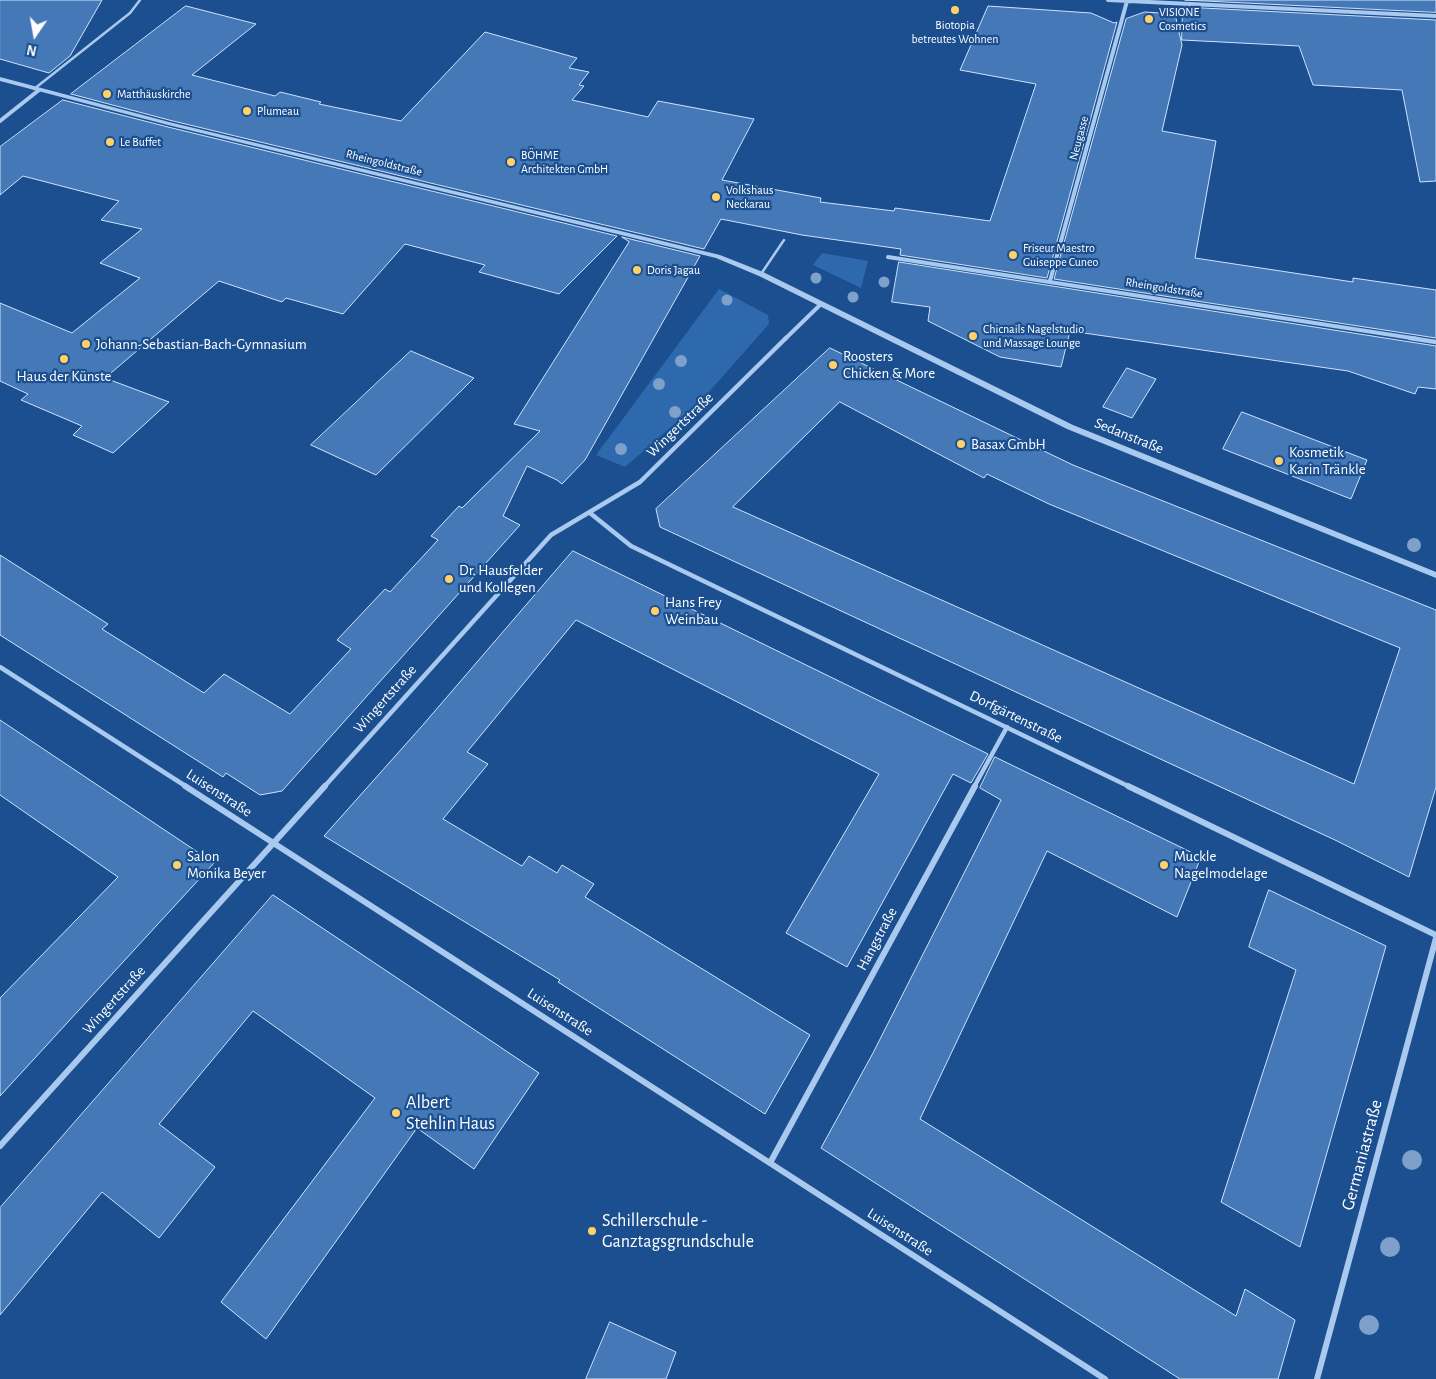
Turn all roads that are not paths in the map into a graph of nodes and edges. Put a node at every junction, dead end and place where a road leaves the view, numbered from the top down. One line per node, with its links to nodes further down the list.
1 (140, 0): 6 (lane)
2 (1108, 0): 3 (street)
3 (1127, 1): 4 (street); 11 (street, Neugasse)
4 (1436, 16)
5 (0, 79): 6 (street, Rheingoldstraße)
6 (36, 90): 7 (street); 10 (street, Rheingoldstraße)
7 (0, 121)
8 (784, 240): 10 (lane)
9 (888, 257): 11 (street, Rheingoldstraße)
10 (761, 274): 12 (street, Rheingoldstraße)
11 (1050, 281): 13 (street, Rheingoldstraße)
12 (821, 304): 14 (street, Wingertstraße); 15 (street, Sedanstraße)
13 (1436, 342)
14 (590, 514): 17 (street, Dorfgärtenstraße); 18 (street, Wingertstraße)
15 (1436, 575)
16 (0, 668): 18 (street, Luisenstraße)
17 (1007, 727): 19 (street, Dorfgärtenstraße); 21 (street, Hangstraße)
18 (273, 842): 20 (street, Wingertstraße); 21 (street, Luisenstraße)
19 (1436, 937): 23 (street, Germaniastraße)
20 (0, 1146)
21 (770, 1163): 22 (street, Luisenstraße)
22 (1105, 1379)
23 (1317, 1379)

